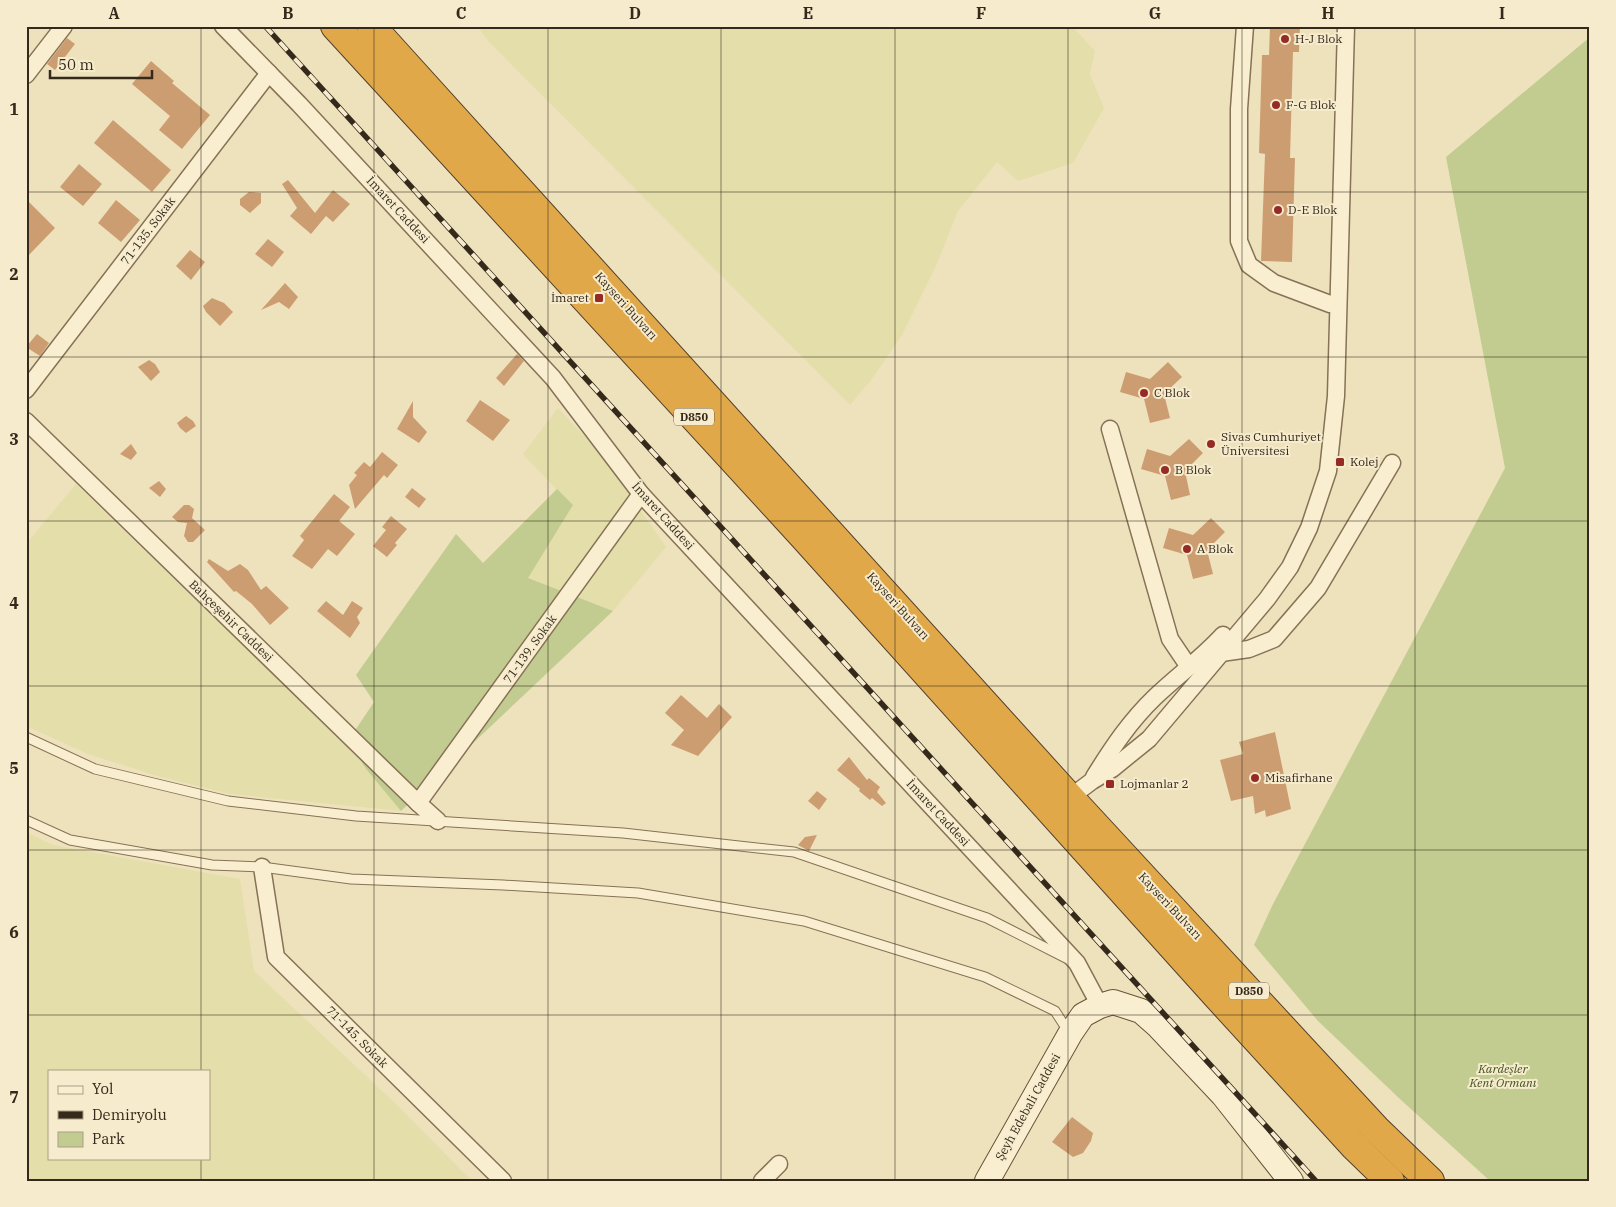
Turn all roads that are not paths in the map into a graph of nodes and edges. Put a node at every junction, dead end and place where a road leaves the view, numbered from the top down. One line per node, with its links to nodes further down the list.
1 (64, 26): 9 (street)
2 (223, 26): 8 (street, İmaret Caddesi)
3 (335, 26): 21 (highway, Kayseri Bulvarı / D850)
4 (371, 26): 21 (highway, Kayseri Bulvarı / D850)
5 (1245, 26): 10 (street)
6 (1337, 26): 10 (street)
7 (1346, 26): 16 (street)
8 (269, 73): 11 (street, 71-135. Sokak); 15 (street, İmaret Caddesi)
9 (26, 75)
10 (1330, 304): 17 (street)
11 (26, 390)
12 (26, 421): 20 (street, Bahçeşehir Caddesi)
13 (1110, 429): 17 (street)
14 (1392, 463): 16 (street)
15 (641, 494): 20 (street, 71-139. Sokak); 25 (street, İmaret Caddesi)
16 (1221, 653): 19 (street)
17 (1189, 667): 19 (street)
18 (26, 737): 23 (lane)
19 (1092, 781): 21 (street)
20 (418, 803): 23 (street, Bahçeşehir Caddesi)
21 (1060, 805): 33 (highway, Kayseri Bulvarı / D850); 34 (highway, Kayseri Bulvarı / D850)
22 (26, 820): 24 (lane)
23 (438, 821): 25 (lane)
24 (262, 867): 27 (lane); 29 (street, 71-145. Sokak)
25 (1077, 963): 26 (street, İmaret Caddesi)
26 (1100, 1006): 27 (street, Şeyh Edebali Caddesi); 32 (street)
27 (1070, 1034): 31 (street, Şeyh Edebali Caddesi)
28 (779, 1164): 30 (street)
29 (503, 1181)
30 (762, 1181)
31 (987, 1181)
32 (1291, 1181)
33 (1390, 1181)
34 (1430, 1181)

